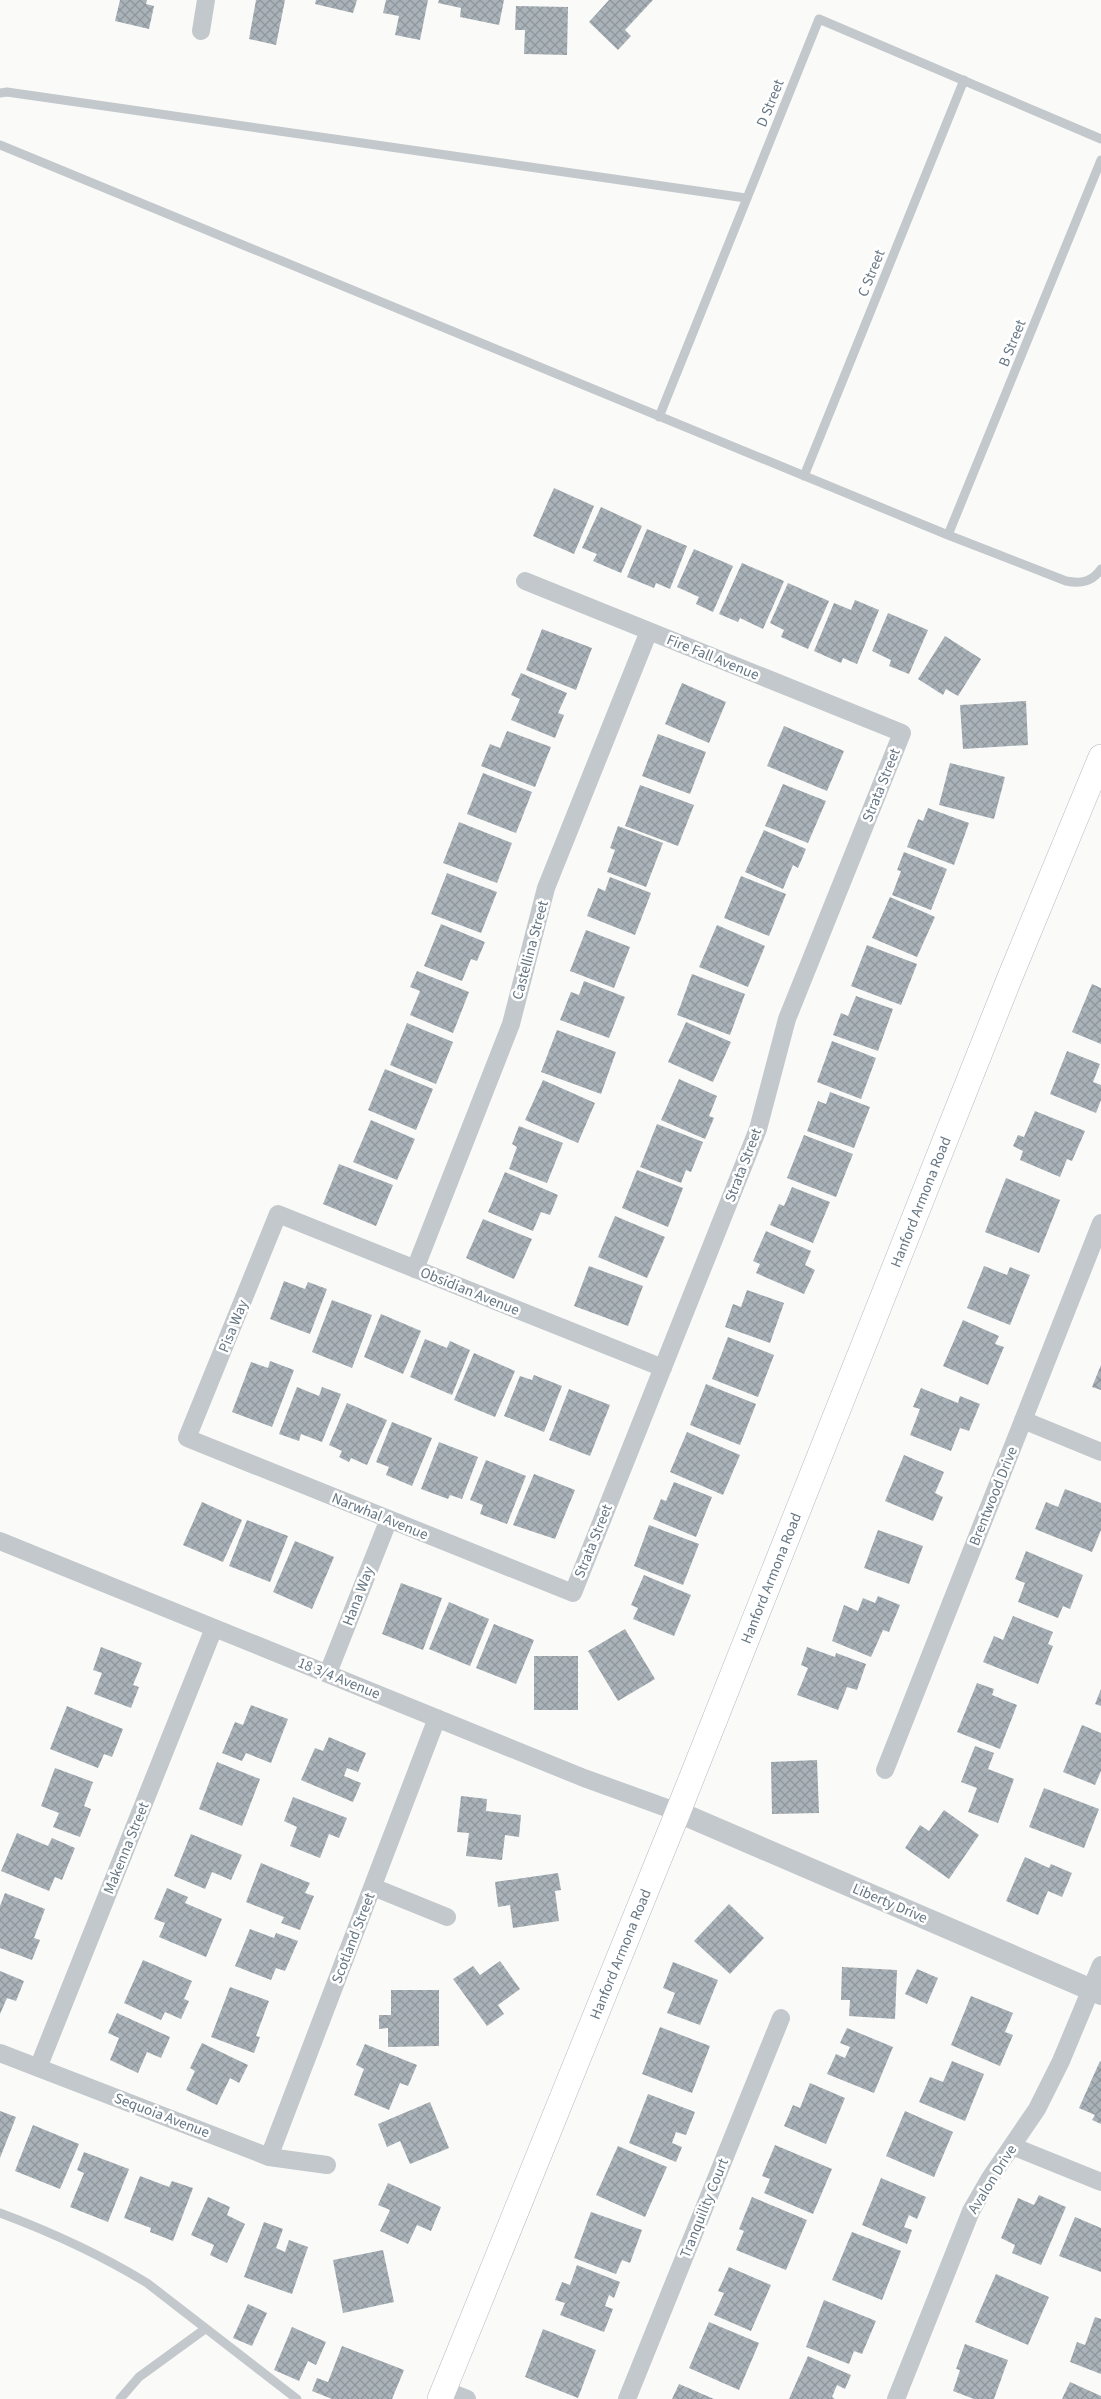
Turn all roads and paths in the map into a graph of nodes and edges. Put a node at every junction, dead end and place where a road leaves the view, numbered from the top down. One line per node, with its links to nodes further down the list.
1 (206, 0): 2 (street)
2 (201, 31)
3 (964, 80): 5 (lane); 8 (lane, D Street); 10 (lane, C Street)
4 (0, 93): 8 (lane)
5 (1101, 139)
6 (0, 146): 9 (lane)
7 (1101, 160): 11 (lane, B Street)
8 (746, 198): 9 (lane, D Street)
9 (659, 417): 10 (lane)
10 (804, 476): 11 (lane)
11 (948, 535): 12 (lane)
12 (1101, 569)
13 (525, 581): 14 (street, Fire Fall Avenue)
14 (649, 631): 15 (street, Fire Fall Avenue); 19 (street, Castellina Street)
15 (902, 733): 20 (street, Strata Street)
16 (1101, 757): 31 (main road, Hanford Armona Road)
17 (278, 1214): 19 (street, Obsidian Avenue); 22 (street, Pisa Way)
18 (1101, 1223): 21 (street, Brentwood Drive)
19 (415, 1269): 20 (street, Obsidian Avenue)
20 (663, 1368): 26 (street, Strata Street)
21 (1023, 1420): 23 (street); 30 (street, Brentwood Drive)
22 (187, 1438): 24 (street, Narwhal Avenue)
23 (1101, 1452)
24 (388, 1519): 26 (street, Narwhal Avenue); 28 (street, Hana Way)
25 (0, 1541): 27 (street, 18 3/4 Avenue)
26 (573, 1593)
27 (214, 1628): 28 (street, 18 3/4 Avenue); 38 (street, Makenna Street)
28 (328, 1673): 29 (street, 18 3/4 Avenue)
29 (438, 1718): 31 (street, 18 3/4 Avenue); 32 (street, Scotland Street)
30 (885, 1770)
31 (678, 1812): 35 (street, Liberty Drive); 45 (main road, Hanford Armona Road)
32 (373, 1887): 33 (street); 40 (street, Scotland Street)
33 (447, 1917)
34 (1101, 1965): 35 (street, Avalon Drive)
35 (1096, 1992): 39 (street, Avalon Drive)
36 (781, 2018): 49 (street, Tranquility Court)
37 (0, 2053): 38 (street, Sequoia Avenue)
38 (38, 2068): 40 (street, Sequoia Avenue)
39 (1012, 2146): 42 (street); 50 (street, Avalon Drive)
40 (269, 2157): 41 (street, Sequoia Avenue)
41 (327, 2165)
42 (1101, 2182)
43 (0, 2213): 44 (lane)
44 (205, 2330): 46 (lane); 47 (lane)
45 (442, 2394): 48 (street)
46 (120, 2399)
47 (297, 2399)
48 (467, 2399)
49 (627, 2399)
50 (896, 2399)

